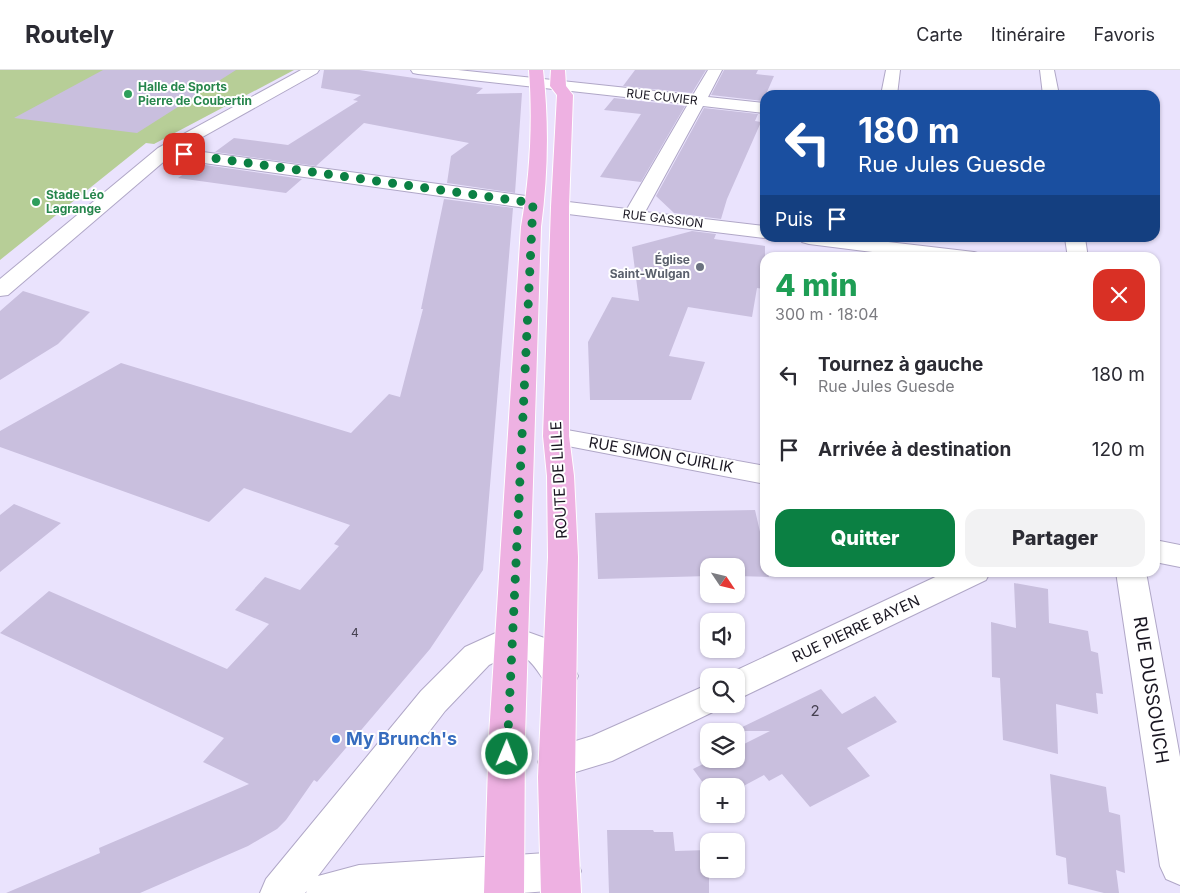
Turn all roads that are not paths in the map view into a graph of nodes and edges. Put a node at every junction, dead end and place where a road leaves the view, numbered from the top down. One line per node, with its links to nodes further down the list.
1 (312, 70): 12 (street)
2 (418, 70): 6 (street, RUE CUVIER)
3 (715, 70): 10 (street)
4 (893, 70): 8 (street)
5 (1047, 70): 9 (street)
6 (538, 77): 7 (street, RUE CUVIER); 13 (main road)
7 (558, 78): 10 (street, RUE CUVIER); 14 (main road, ROUTE DE LILLE)
8 (890, 90)
9 (1050, 90)
10 (698, 101): 11 (street, RUE CUVIER); 15 (street)
11 (760, 107)
12 (164, 152): 13 (street); 20 (street)
13 (533, 203): 27 (main road)
14 (560, 207): 15 (street, RUE GASSION); 21 (main road, ROUTE DE LILLE)
15 (633, 216): 16 (street, RUE GASSION)
16 (760, 231)
17 (836, 242): 18 (street)
18 (863, 246): 19 (street)
19 (918, 252)
20 (0, 290)
21 (556, 436): 22 (street, RUE SIMON CUIRLIK); 28 (main road, ROUTE DE LILLE)
22 (760, 473)
23 (1160, 553): 24 (street)
24 (1180, 556)
25 (965, 577): 29 (street, RUE PIERRE BAYEN)
26 (1132, 577): 32 (street, RUE DUSSOUICH)
27 (511, 639): 28 (street); 34 (main road); 35 (street)
28 (561, 676): 31 (main road, ROUTE DE LILLE)
29 (745, 682)
30 (700, 702): 31 (street)
31 (556, 762): 33 (main road, ROUTE DE LILLE)
32 (1180, 866)
33 (561, 882): 34 (street)
34 (505, 884): 36 (street)
35 (280, 893)
36 (326, 893)

